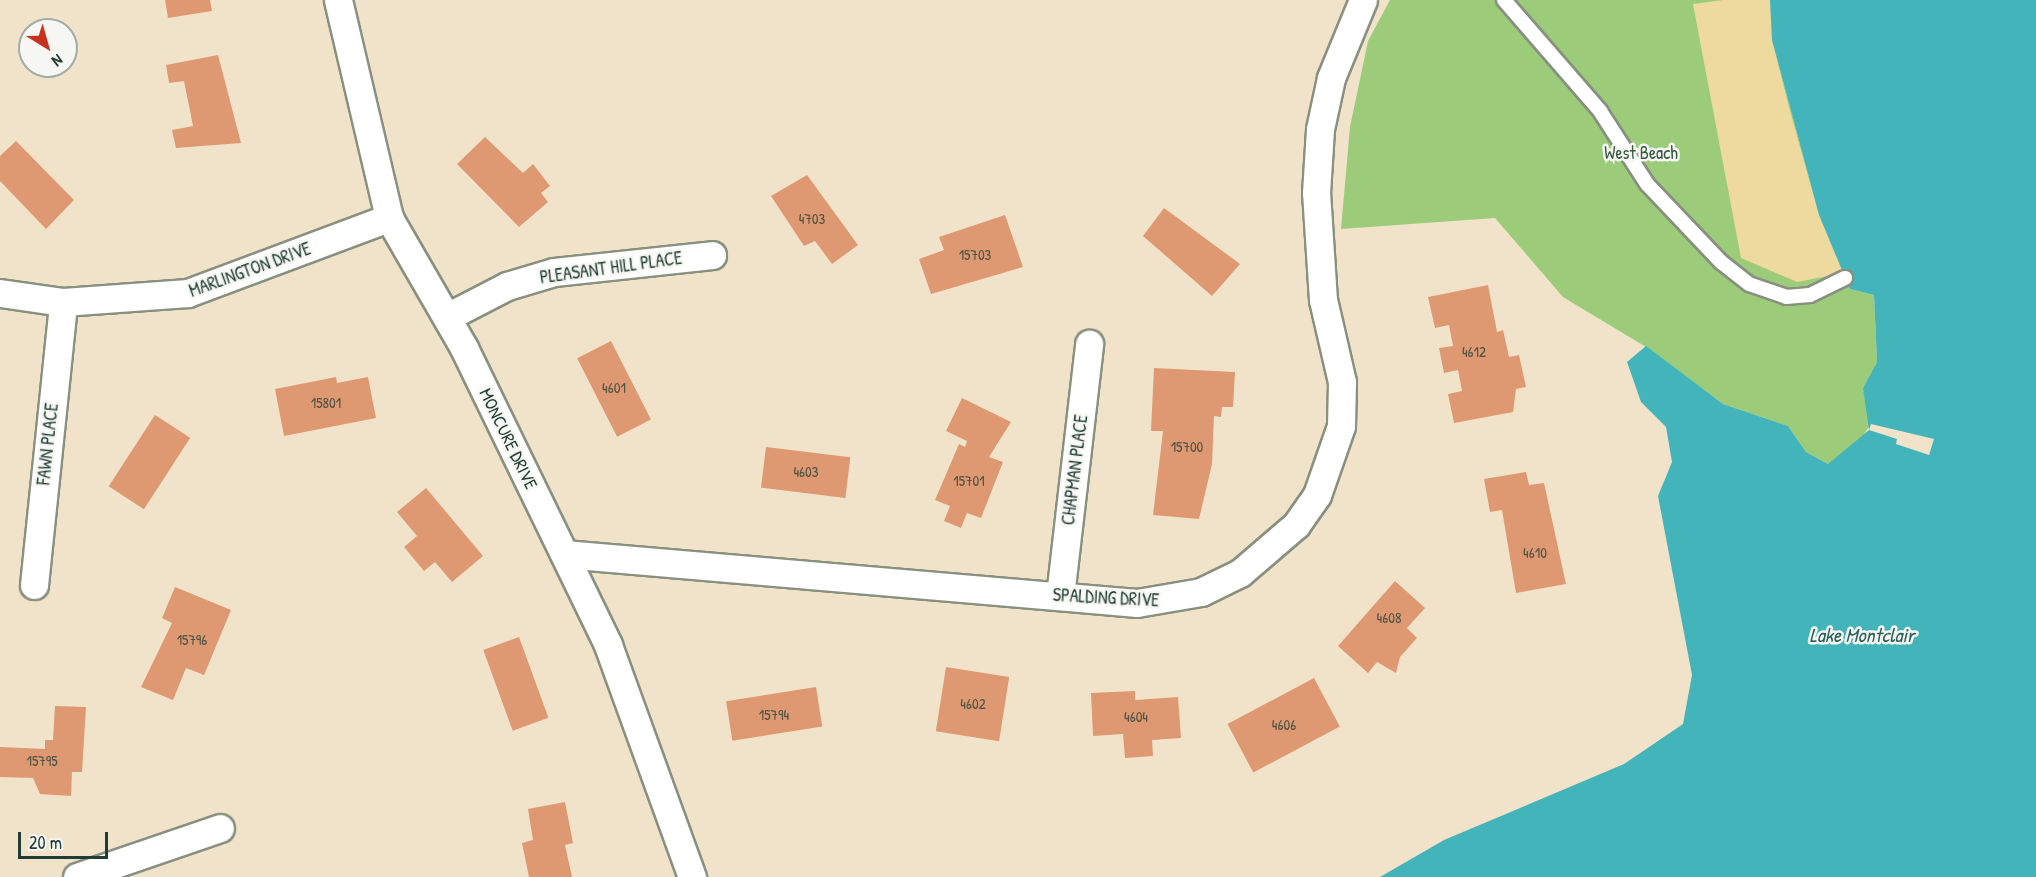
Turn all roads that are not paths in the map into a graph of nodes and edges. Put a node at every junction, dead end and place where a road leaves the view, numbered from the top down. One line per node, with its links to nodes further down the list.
1 (339, 0): 4 (street, MONCURE DRIVE)
2 (1363, 0): 13 (street, SPALDING DRIVE)
3 (1504, 0): 6 (lane)
4 (389, 218): 8 (street, MARLINGTON DRIVE); 9 (street, MONCURE DRIVE)
5 (712, 255): 9 (street, PLEASANT HILL PLACE)
6 (1845, 278)
7 (0, 293): 8 (street, MARLINGTON DRIVE)
8 (63, 302): 12 (street, FAWN PLACE)
9 (447, 317): 11 (street, MONCURE DRIVE)
10 (1089, 344): 13 (street, CHAPMAN PLACE)
11 (564, 554): 13 (street, SPALDING DRIVE); 16 (street, MONCURE DRIVE)
12 (34, 585)
13 (1060, 596)
14 (220, 828): 15 (street)
15 (77, 877)
16 (692, 877)

